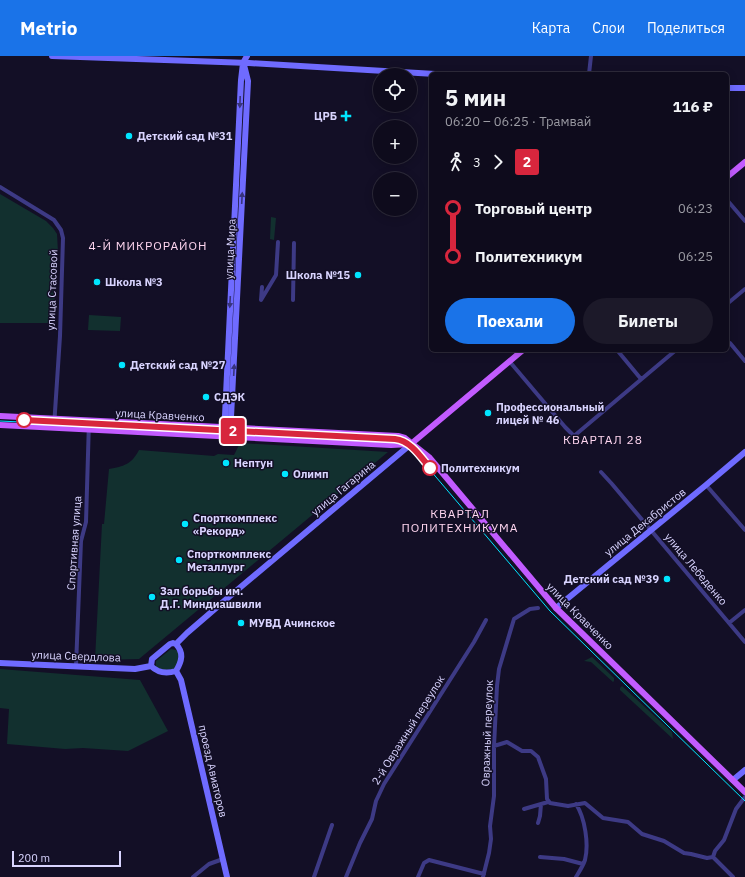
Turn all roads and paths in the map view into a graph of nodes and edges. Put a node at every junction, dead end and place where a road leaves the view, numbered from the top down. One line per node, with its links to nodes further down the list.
1 (52, 56): 4 (main road)
2 (247, 56): 4 (main road)
3 (591, 56): 5 (street)
4 (244, 63): 6 (main road); 35 (main road, улица Мира)
5 (589, 72)
6 (429, 74)
7 (729, 88): 8 (main road)
8 (745, 88)
9 (745, 162): 10 (main road)
10 (729, 176)
11 (0, 187): 28 (street, улица Стасовой)
12 (729, 202): 13 (street)
13 (745, 221)
14 (278, 242): 16 (street)
15 (294, 243): 18 (street)
16 (262, 287)
17 (745, 289): 19 (street)
18 (293, 300)
19 (729, 302)
20 (730, 343): 24 (street)
21 (521, 352): 25 (main road, улица Гагарина)
22 (619, 352): 26 (street)
23 (674, 352): 26 (street)
24 (745, 361)
25 (510, 362): 26 (street); 48 (main road, улица Гагарина)
26 (641, 379)
27 (0, 416): 28 (main road, улица Кравченко)
28 (55, 419): 29 (main road, улица Кравченко); 33 (street, улица Стасовой)
29 (89, 421): 30 (main road, улица Кравченко); 36 (street, Спортивная улица)
30 (112, 422): 32 (main road, улица Кравченко); 38 (street)
31 (0, 424): 33 (main road, улица Кравченко)
32 (174, 426): 34 (main road, улица Кравченко); 40 (street)
33 (54, 427): 36 (main road, улица Кравченко)
34 (212, 428): 35 (main road, улица Кравченко); 42 (street)
35 (227, 428): 37 (main road, улица Кравченко); 44 (main road, улица Мира)
36 (89, 429): 38 (main road, улица Кравченко); 63 (street, Спортивная улица)
37 (247, 429): 39 (main road, улица Кравченко); 45 (street)
38 (111, 430): 40 (main road, улица Кравченко)
39 (277, 430): 41 (main road, улица Кравченко); 46 (street)
40 (174, 434): 42 (main road, улица Кравченко)
41 (347, 434): 43 (main road, улица Кравченко); 47 (street)
42 (211, 436): 44 (main road, улица Кравченко)
43 (398, 436): 48 (main road, улица Кравченко); 49 (street)
44 (227, 437): 45 (main road, улица Кравченко)
45 (247, 438): 46 (main road, улица Кравченко)
46 (277, 439): 47 (main road, улица Кравченко)
47 (346, 442): 49 (main road, улица Кравченко)
48 (411, 444): 49 (main road, улица Кравченко); 56 (main road, улица Кравченко); 61 (main road, улица Гагарина)
49 (397, 445)
50 (745, 452): 52 (main road, улица Декабристов)
51 (601, 472): 53 (street, улица Лебеденко)
52 (706, 485): 53 (main road, улица Декабристов); 54 (street)
53 (651, 530): 56 (main road, улица Декабристов); 59 (street, улица Лебеденко)
54 (745, 530)
55 (538, 608): 66 (street, Овражный переулок)
56 (556, 608): 68 (main road, улица Кравченко)
57 (745, 610): 59 (street)
58 (486, 620): 85 (street, 2-й Овражный переулок)
59 (729, 623): 60 (street, улица Лебеденко)
60 (745, 642)
61 (176, 644): 64 (main road); 65 (main road)
62 (0, 663): 63 (main road, улица Свердлова)
63 (76, 666): 64 (main road, улица Свердлова)
64 (151, 666): 65 (main road)
65 (176, 671): 79 (main road, проезд Авиаторов)
66 (494, 746): 71 (street); 81 (street, Овражный переулок)
67 (745, 770): 68 (main road)
68 (733, 780): 69 (main road, улица Кравченко)
69 (745, 792)
70 (745, 798): 78 (street)
71 (548, 802): 72 (street); 73 (street)
72 (541, 804): 74 (street); 75 (street)
73 (576, 804): 78 (street); 80 (street)
74 (524, 809)
75 (538, 823)
76 (332, 824): 84 (street)
77 (540, 857): 80 (street)
78 (713, 857): 88 (street)
79 (223, 859): 82 (street); 83 (main road, проезд Авиаторов)
80 (583, 864): 87 (street)
81 (484, 875): 86 (street)
82 (193, 877)
83 (227, 877)
84 (314, 877)
85 (346, 877)
86 (418, 877)
87 (576, 877)
88 (733, 877)

